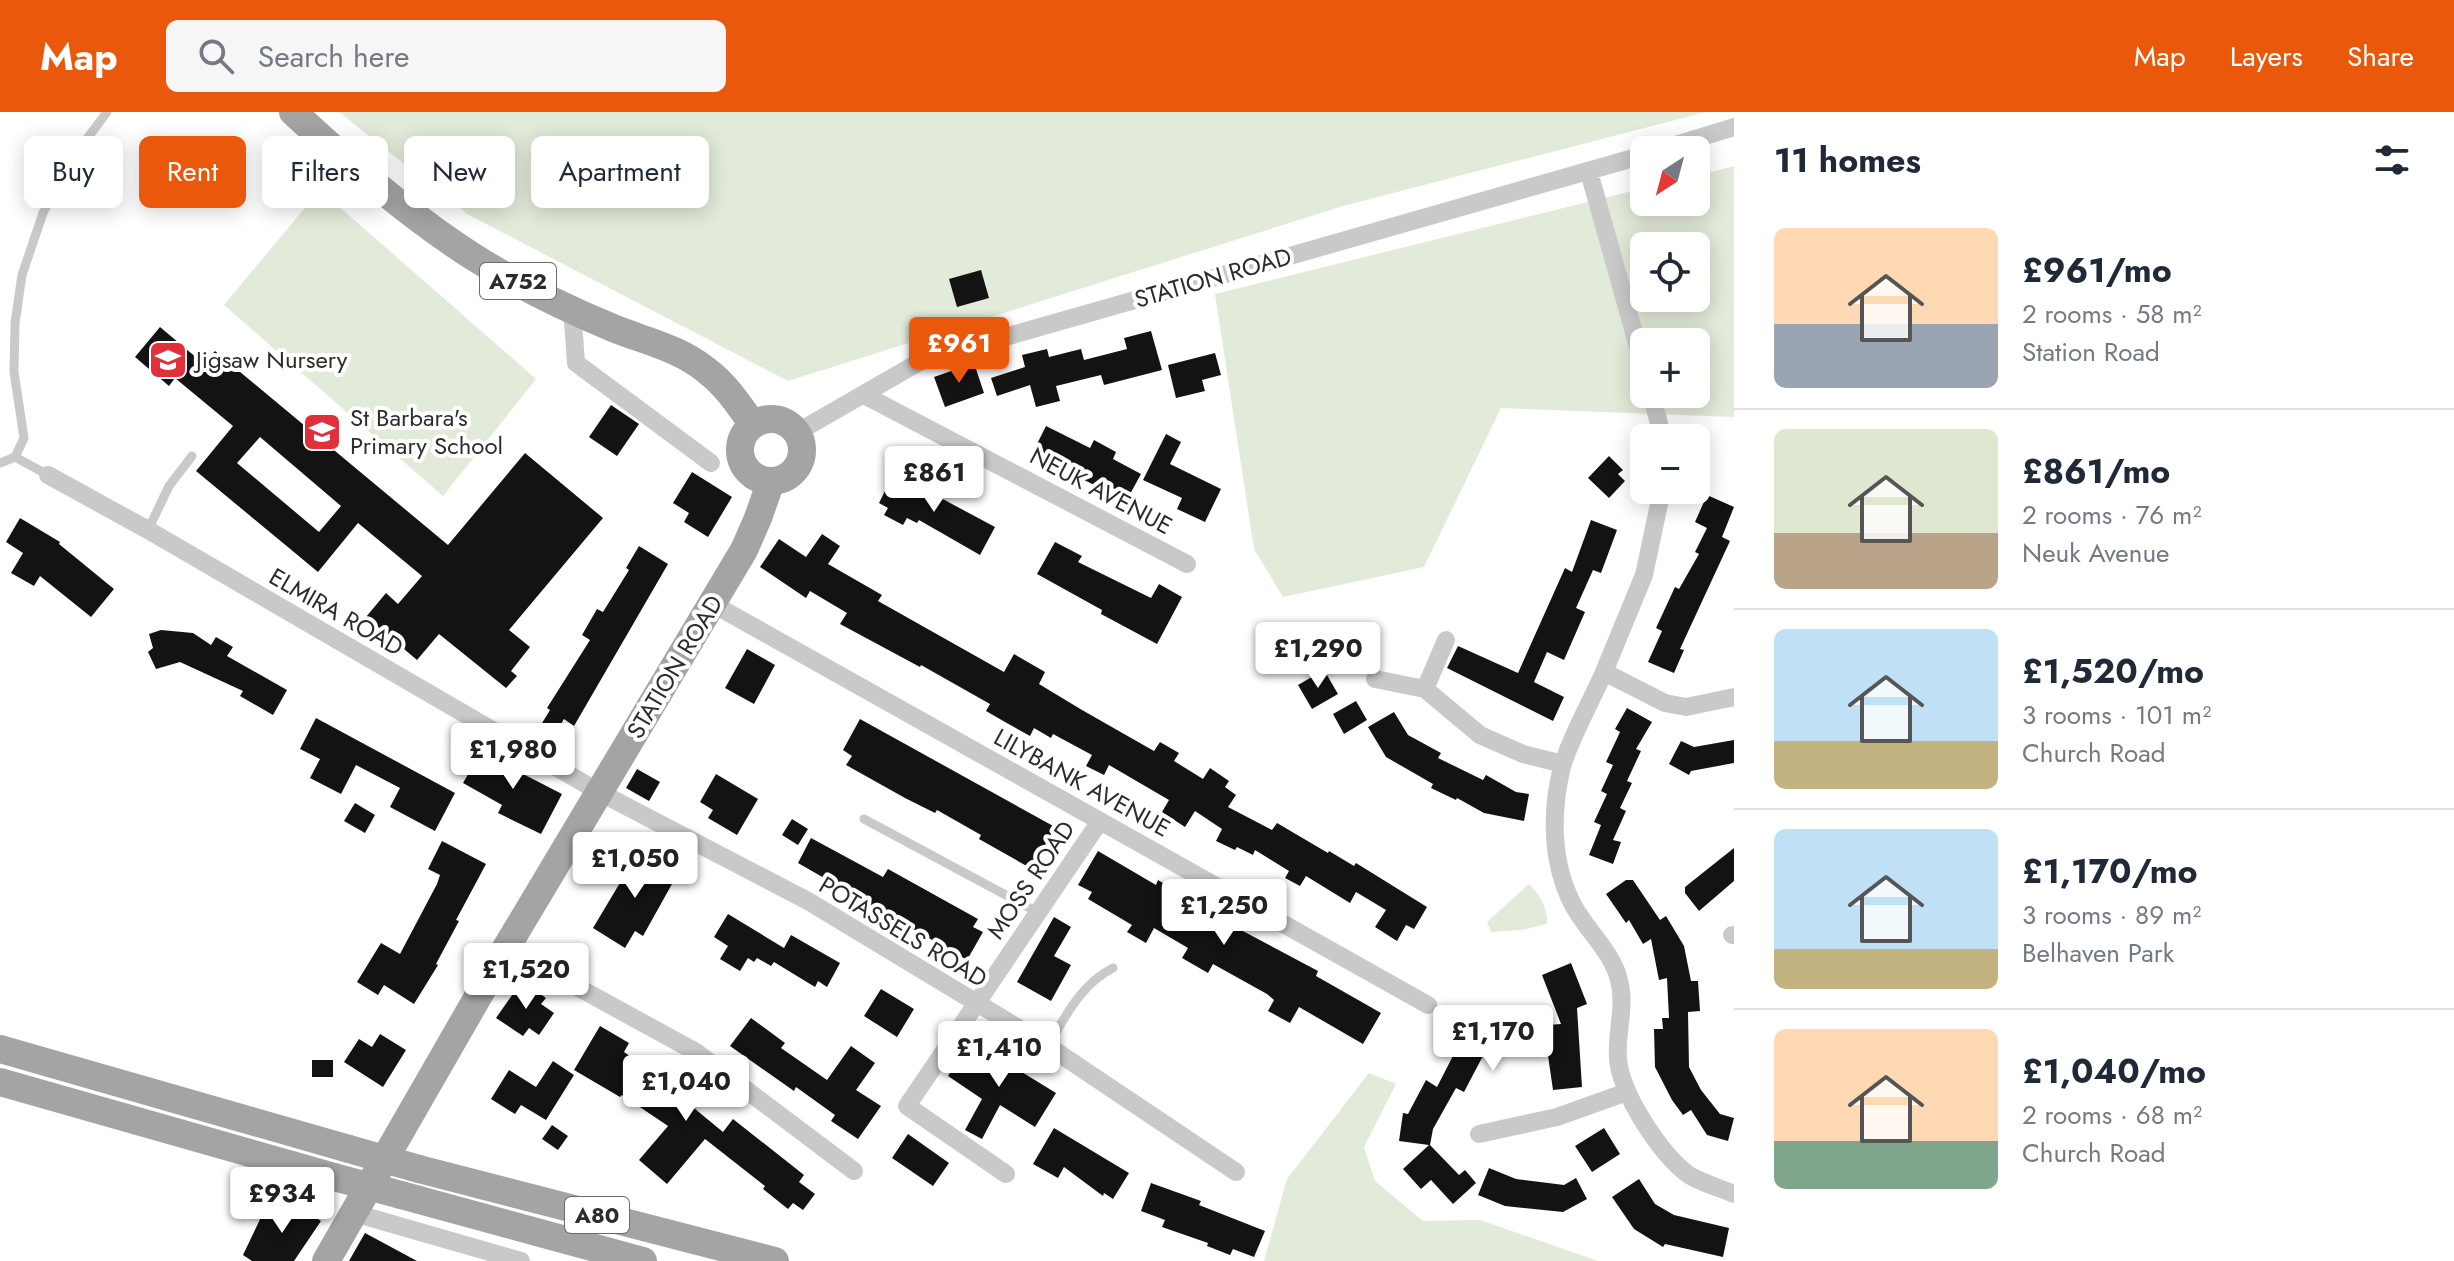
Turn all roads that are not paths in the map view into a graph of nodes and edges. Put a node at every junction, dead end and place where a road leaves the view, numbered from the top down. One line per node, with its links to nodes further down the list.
1 (107, 112): 13 (lane)
2 (293, 112): 7 (main road, A752)
3 (1734, 127): 4 (street)
4 (1705, 136)
5 (1630, 159): 6 (street, STATION ROAD)
6 (1589, 172): 8 (street); 9 (street, STATION ROAD)
7 (572, 308): 10 (main road, A752); 15 (street)
8 (1633, 328)
9 (864, 395): 11 (street, STATION ROAD); 20 (street, NEUK AVENUE)
10 (753, 425): 11 (main road); 17 (main road)
11 (796, 433): 17 (main road)
12 (192, 456): 19 (lane)
13 (15, 457): 14 (lane); 16 (lane)
14 (0, 463)
15 (711, 463)
16 (48, 475): 19 (street, ELMIRA ROAD)
17 (771, 481): 21 (main road, STATION ROAD)
18 (1659, 504): 23 (street)
19 (148, 530): 28 (street, ELMIRA ROAD)
20 (1187, 564)
21 (713, 604): 28 (main road, STATION ROAD); 30 (street, LILYBANK AVENUE)
22 (1446, 640): 25 (street)
23 (1604, 672): 26 (street); 27 (street)
24 (1375, 679): 25 (street)
25 (1425, 689): 27 (street)
26 (1734, 697)
27 (1563, 764): 39 (street)
28 (599, 792): 32 (main road, STATION ROAD); 34 (street, POTASSELS ROAD)
29 (864, 819): 31 (lane)
30 (1100, 821): 31 (street, MOSS ROAD); 35 (street, LILYBANK AVENUE)
31 (1039, 913): 34 (street, MOSS ROAD)
32 (506, 948): 41 (street); 45 (main road, STATION ROAD)
33 (1113, 968): 36 (lane)
34 (975, 1004): 36 (street, POTASSELS ROAD); 43 (street, MOSS ROAD)
35 (1428, 1005)
36 (1048, 1046): 42 (street, POTASSELS ROAD)
37 (1, 1050): 49 (main road, A80, bridge)
38 (0, 1082): 48 (main road, A80, bridge)
39 (1627, 1092): 40 (street); 44 (street)
40 (1479, 1134)
41 (854, 1171)
42 (1236, 1172)
43 (1006, 1174)
44 (1734, 1194)
45 (354, 1213): 46 (main road, STATION ROAD); 47 (street)
46 (326, 1261)
47 (521, 1261)
48 (643, 1261)
49 (775, 1261)

